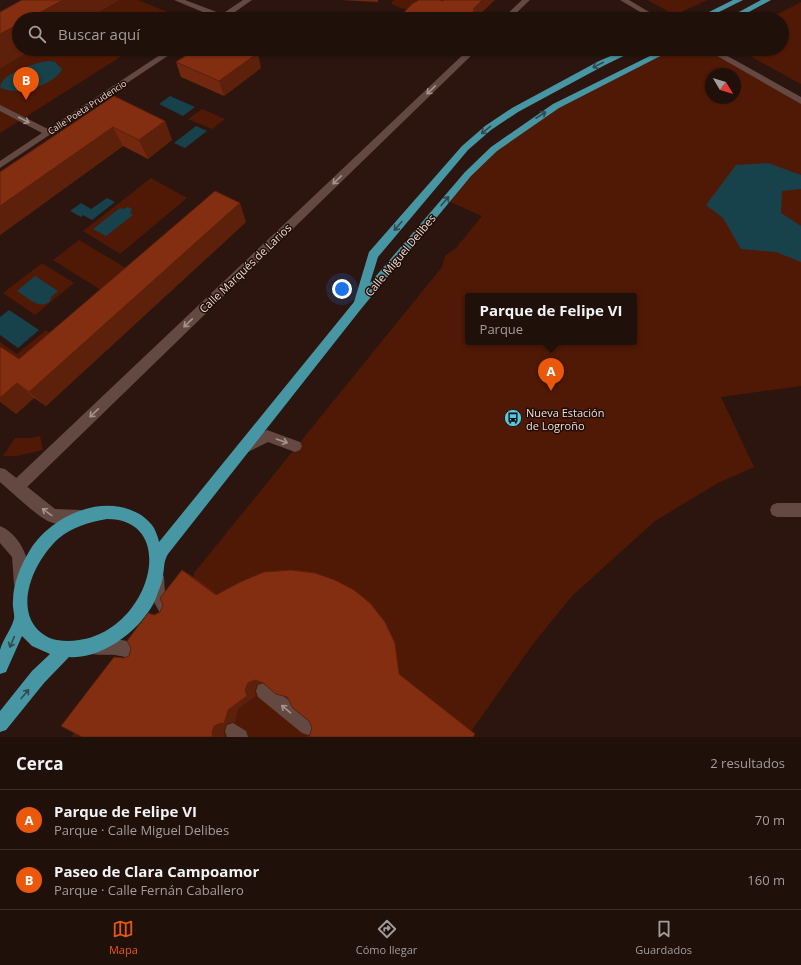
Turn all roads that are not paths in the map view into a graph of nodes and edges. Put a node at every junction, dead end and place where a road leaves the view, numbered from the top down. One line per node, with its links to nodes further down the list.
1 (178, 0): 7 (street)
2 (248, 0): 8 (street)
3 (526, 0): 9 (street)
4 (624, 0): 10 (street)
5 (739, 0): 11 (main road)
6 (767, 0): 12 (main road)
7 (207, 12)
8 (230, 12)
9 (513, 12)
10 (645, 12)
11 (714, 12)
12 (744, 12)
13 (163, 56): 20 (street, Calle Poeta Prudencio)
14 (467, 56): 26 (street, Calle Marqués de Larios, one-way to 26)
15 (618, 56): 22 (main road, Calle Miguel Delibes, one-way to 22)
16 (656, 56): 22 (main road, Calle Miguel Delibes, one-way to 16)
17 (721, 56): 18 (street)
18 (801, 101)
19 (0, 108): 20 (street, one-way to 20)
20 (48, 132): 21 (street, Calle Poeta Prudencio)
21 (0, 165)
22 (357, 306): 24 (main road, Calle Miguel Delibes)
23 (295, 446): 24 (street, one-way to 23)
24 (244, 448): 30 (main road, Calle Miguel Delibes)
25 (0, 474): 26 (street)
26 (17, 487): 29 (street, one-way to 26)
27 (777, 510): 28 (street)
28 (801, 510)
29 (84, 516): 32 (main road); 34 (main road)
30 (183, 524): 32 (main road); 33 (main road, Calle Miguel Delibes)
31 (0, 533): 34 (street)
32 (150, 536): 33 (main road)
33 (157, 565): 35 (street); 37 (main road)
34 (20, 588): 36 (main road)
35 (167, 611)
36 (22, 617): 38 (main road); 40 (main road, one-way to 40)
37 (82, 650): 38 (main road); 39 (street)
38 (64, 651): 42 (main road, one-way to 38)
39 (137, 652)
40 (0, 666)
41 (264, 691): 43 (street, one-way to 41)
42 (0, 724)
43 (308, 727)

